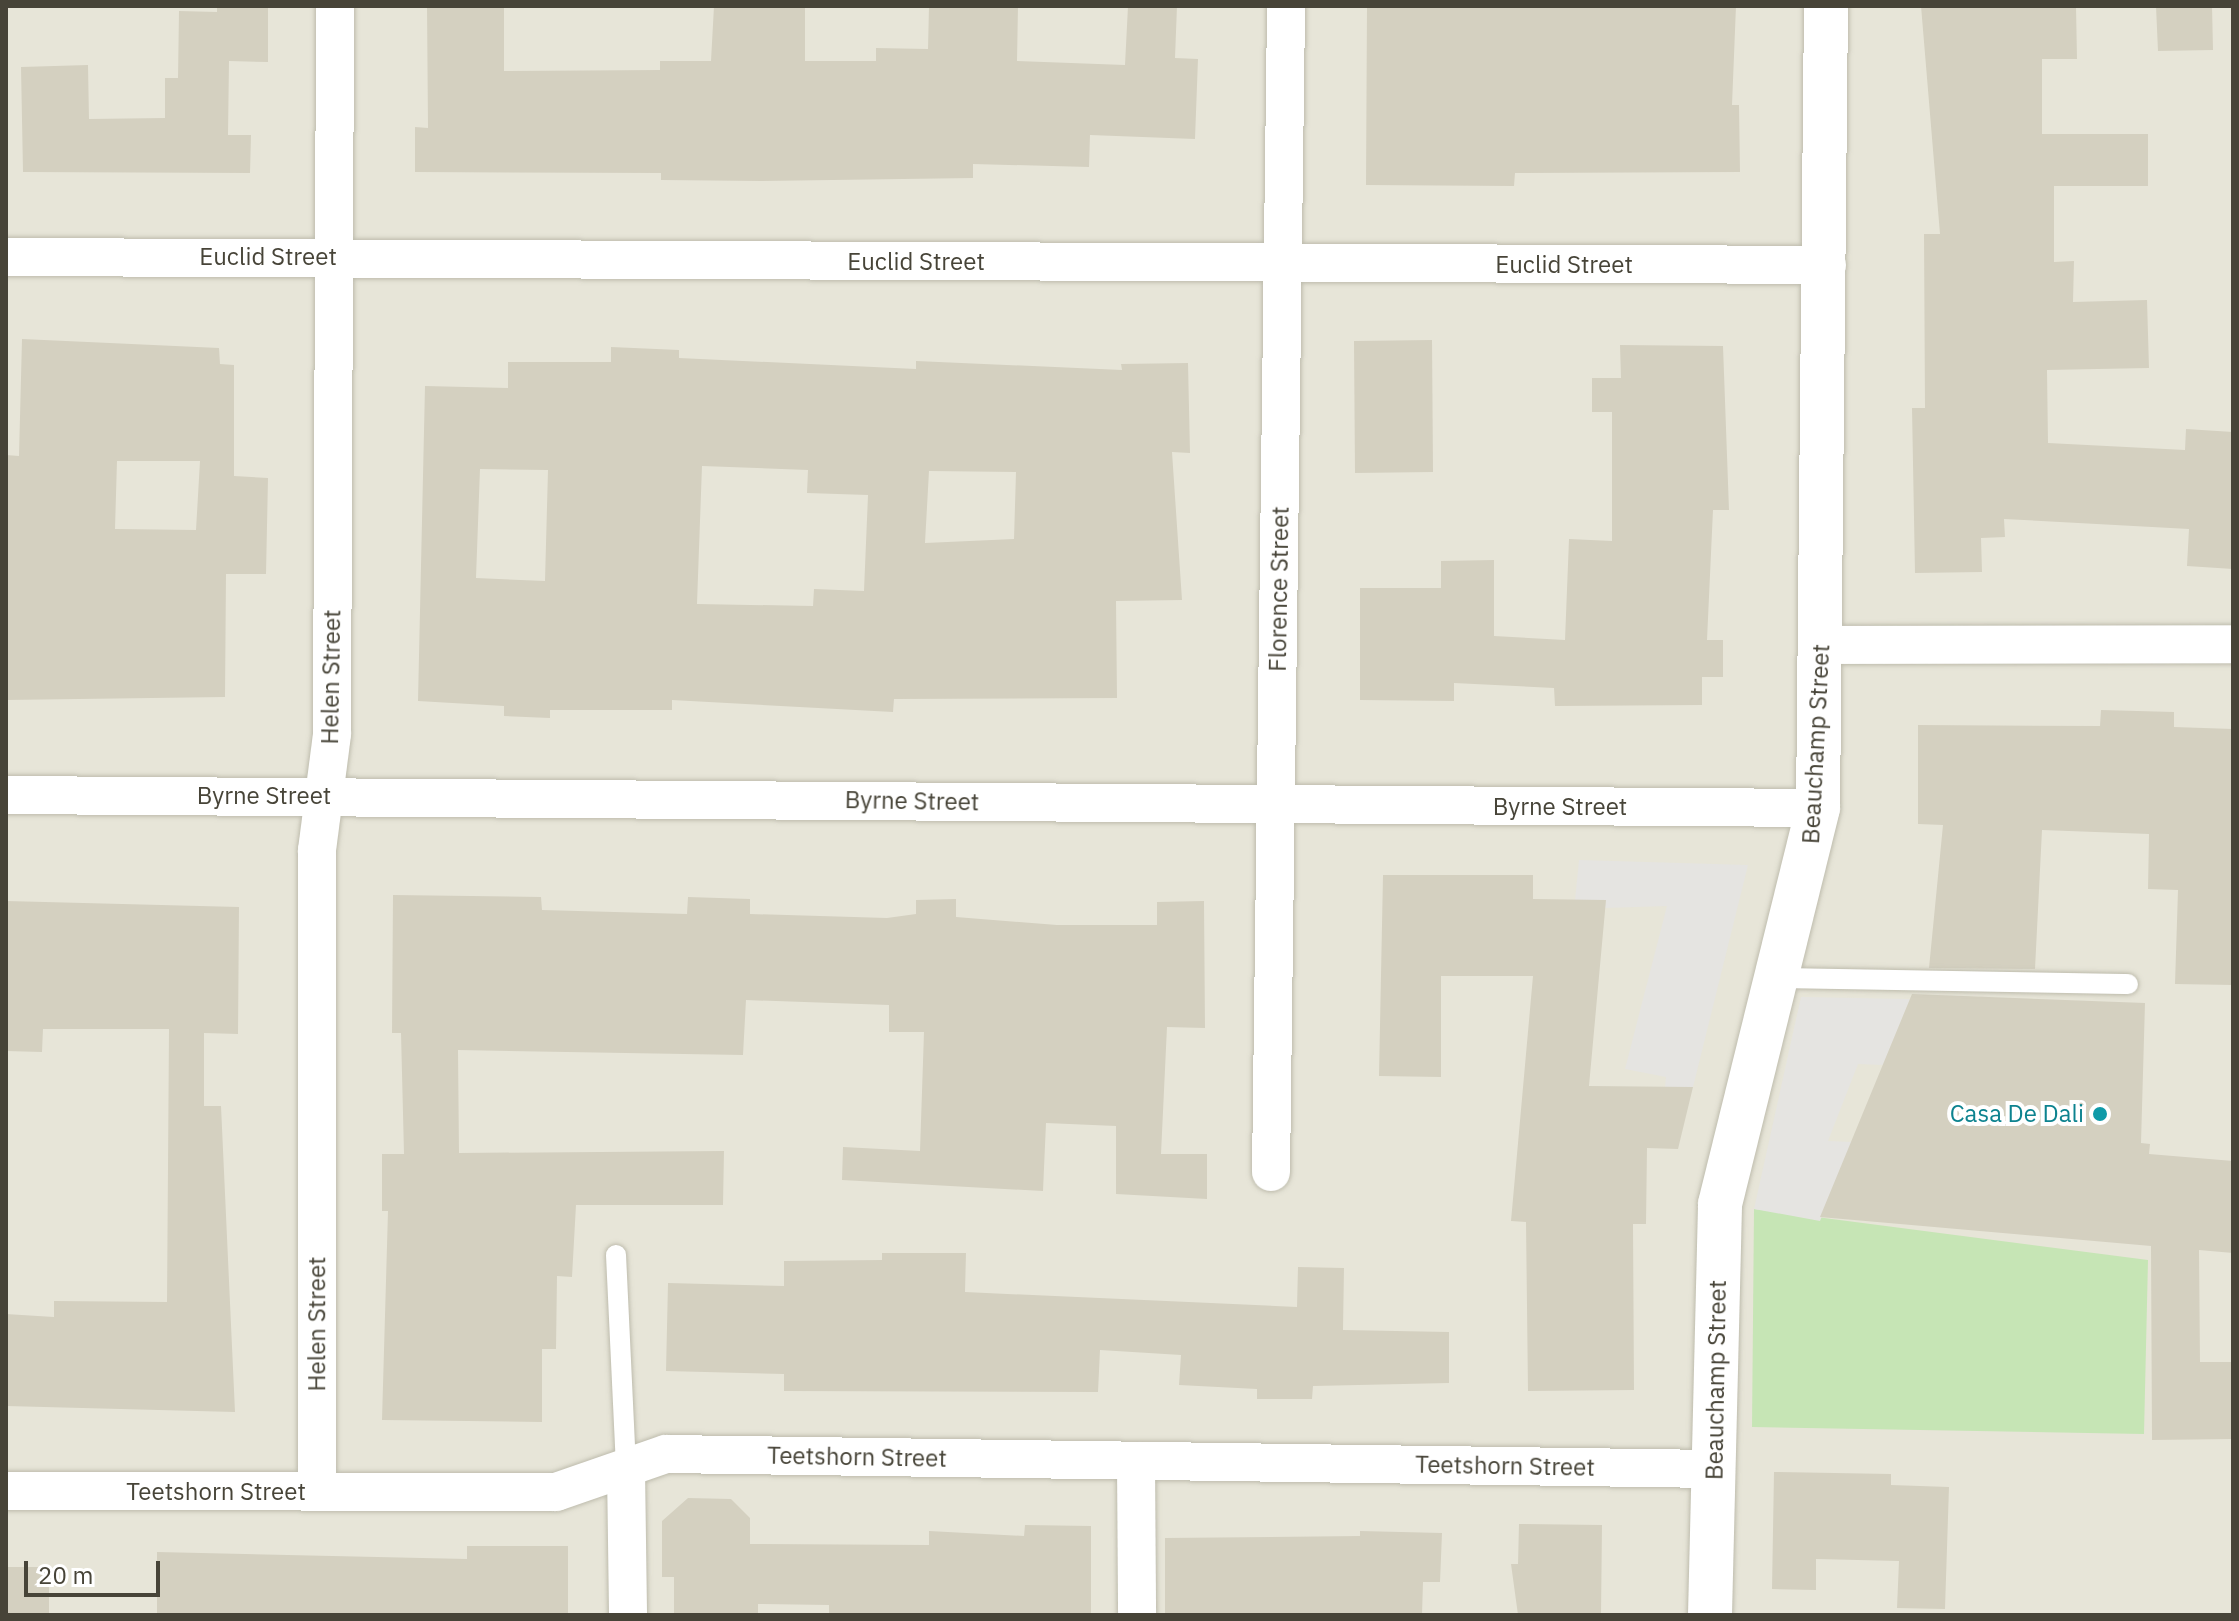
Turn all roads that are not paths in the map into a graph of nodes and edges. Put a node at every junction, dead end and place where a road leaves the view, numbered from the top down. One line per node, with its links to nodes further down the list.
1 (335, 6): 5 (street, Helen Street)
2 (1286, 6): 6 (street, Florence Street)
3 (1826, 6): 7 (street, Beauchamp Street)
4 (6, 257): 5 (street, Euclid Street)
5 (332, 257): 6 (street, Euclid Street); 11 (street, Helen Street)
6 (1284, 265): 7 (street, Euclid Street); 12 (street, Florence Street)
7 (1827, 265): 9 (street, Beauchamp Street)
8 (2233, 644): 9 (street)
9 (1822, 645): 13 (street, Beauchamp Street)
10 (6, 795): 11 (street, Byrne Street)
11 (326, 796): 12 (street, Byrne Street); 22 (street, Helen Street)
12 (1276, 805): 13 (street, Byrne Street); 16 (street, Florence Street)
13 (1818, 808): 14 (street, Beauchamp Street)
14 (1777, 978): 15 (lane); 20 (street, Beauchamp Street)
15 (2128, 984)
16 (1271, 1172)
17 (616, 1255): 19 (lane)
18 (1136, 1461): 19 (street, Teetshorn Street); 20 (street, Teetshorn Street); 24 (street)
19 (626, 1469): 22 (street, Teetshorn Street); 23 (street)
20 (1714, 1469): 25 (street, Beauchamp Street)
21 (6, 1491): 22 (street, Teetshorn Street)
22 (317, 1492)
23 (628, 1615)
24 (1137, 1615)
25 (1710, 1615)

